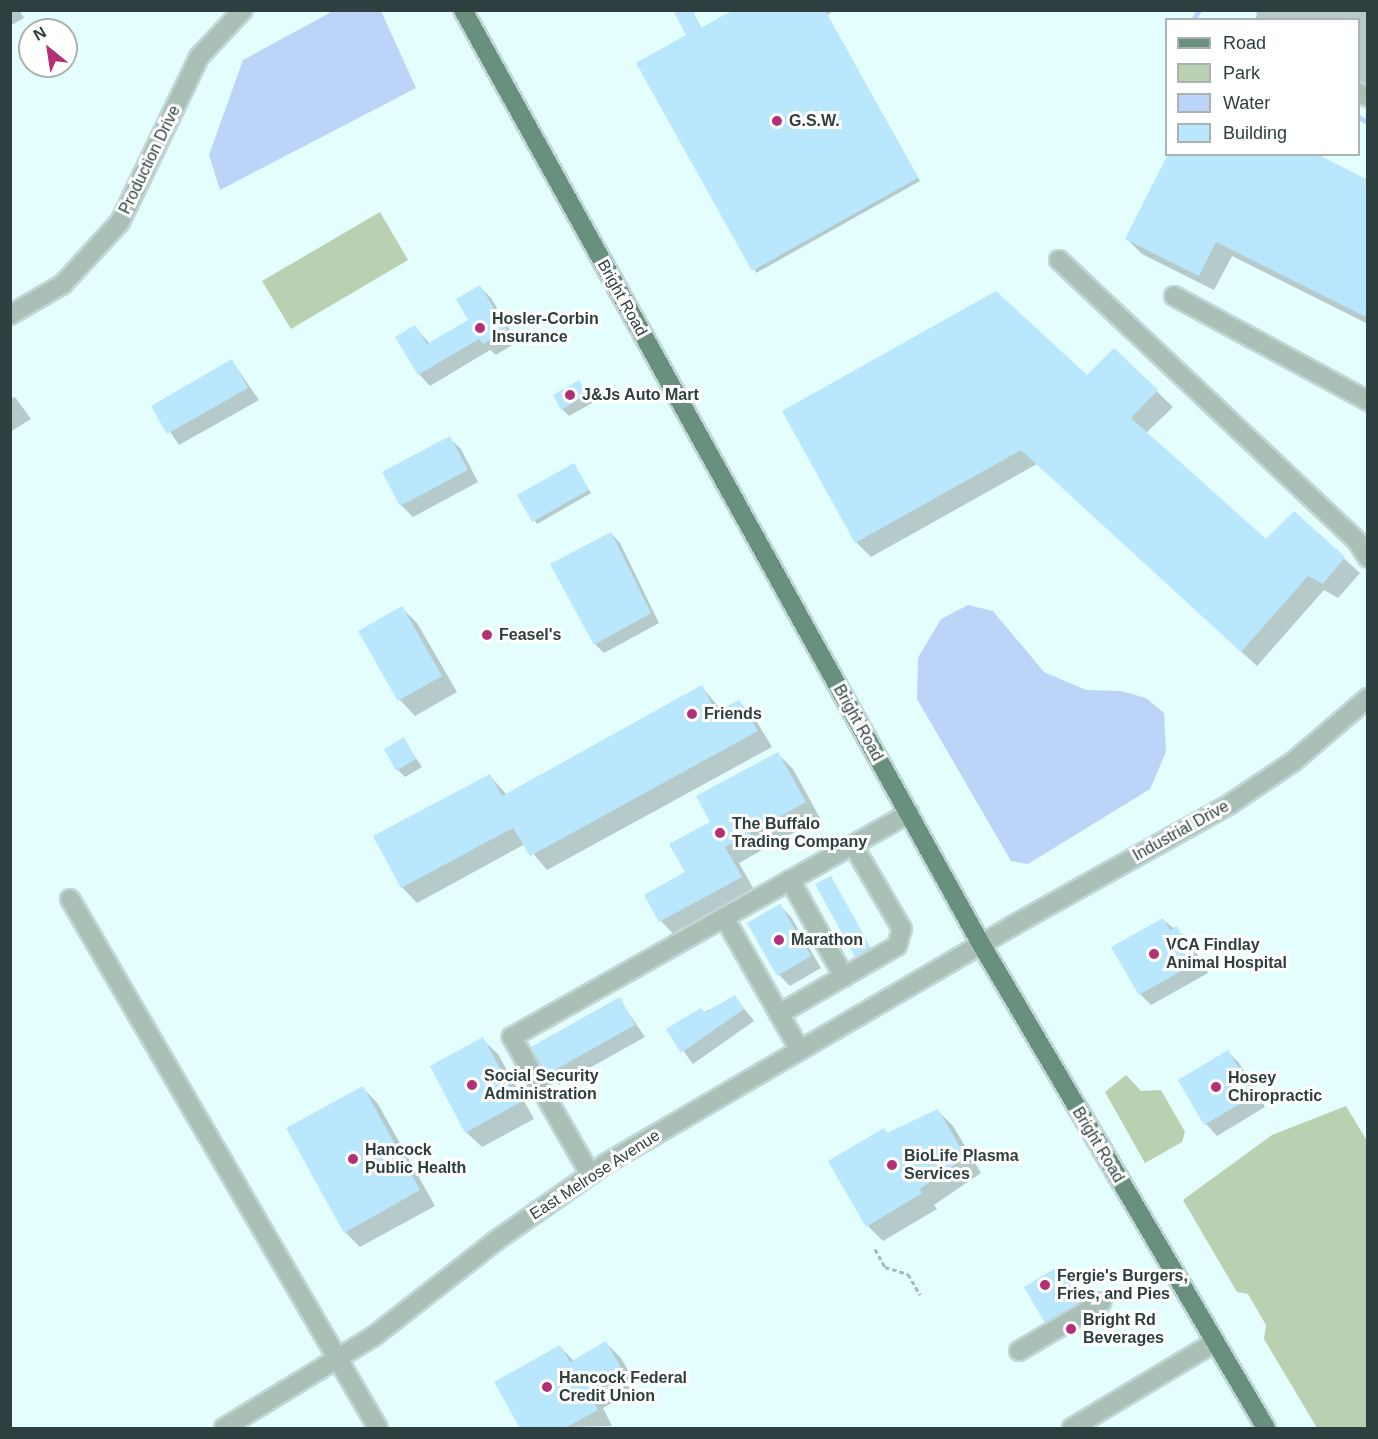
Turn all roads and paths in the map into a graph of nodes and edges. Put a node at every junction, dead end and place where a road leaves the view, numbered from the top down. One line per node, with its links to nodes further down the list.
1 (243, 10): 5 (street, Production Drive)
2 (463, 10): 9 (main road, Bright Road)
3 (1059, 260): 7 (street)
4 (1174, 296): 6 (street)
5 (10, 315)
6 (1368, 401)
7 (1368, 558)
8 (1368, 698): 14 (street, Industrial Drive)
9 (909, 813): 10 (street); 14 (main road, Bright Road)
10 (853, 845): 11 (street); 15 (street)
11 (790, 880): 13 (street); 15 (street)
12 (70, 899): 24 (street)
13 (724, 917): 16 (street); 18 (street)
14 (981, 944): 17 (street, East Melrose Avenue); 22 (main road, Bright Road)
15 (844, 976): 16 (street)
16 (779, 1014): 17 (street)
17 (800, 1050): 18 (street, East Melrose Avenue)
18 (590, 1174): 24 (street, East Melrose Avenue)
19 (875, 1249): 20 (path)
20 (920, 1295)
21 (1102, 1302): 23 (street)
22 (1215, 1342): 27 (street); 28 (main road, Bright Road)
23 (1019, 1351)
24 (338, 1360): 25 (street, East Melrose Avenue); 26 (street)
25 (224, 1428)
26 (378, 1428)
27 (1072, 1428)
28 (1266, 1428)

